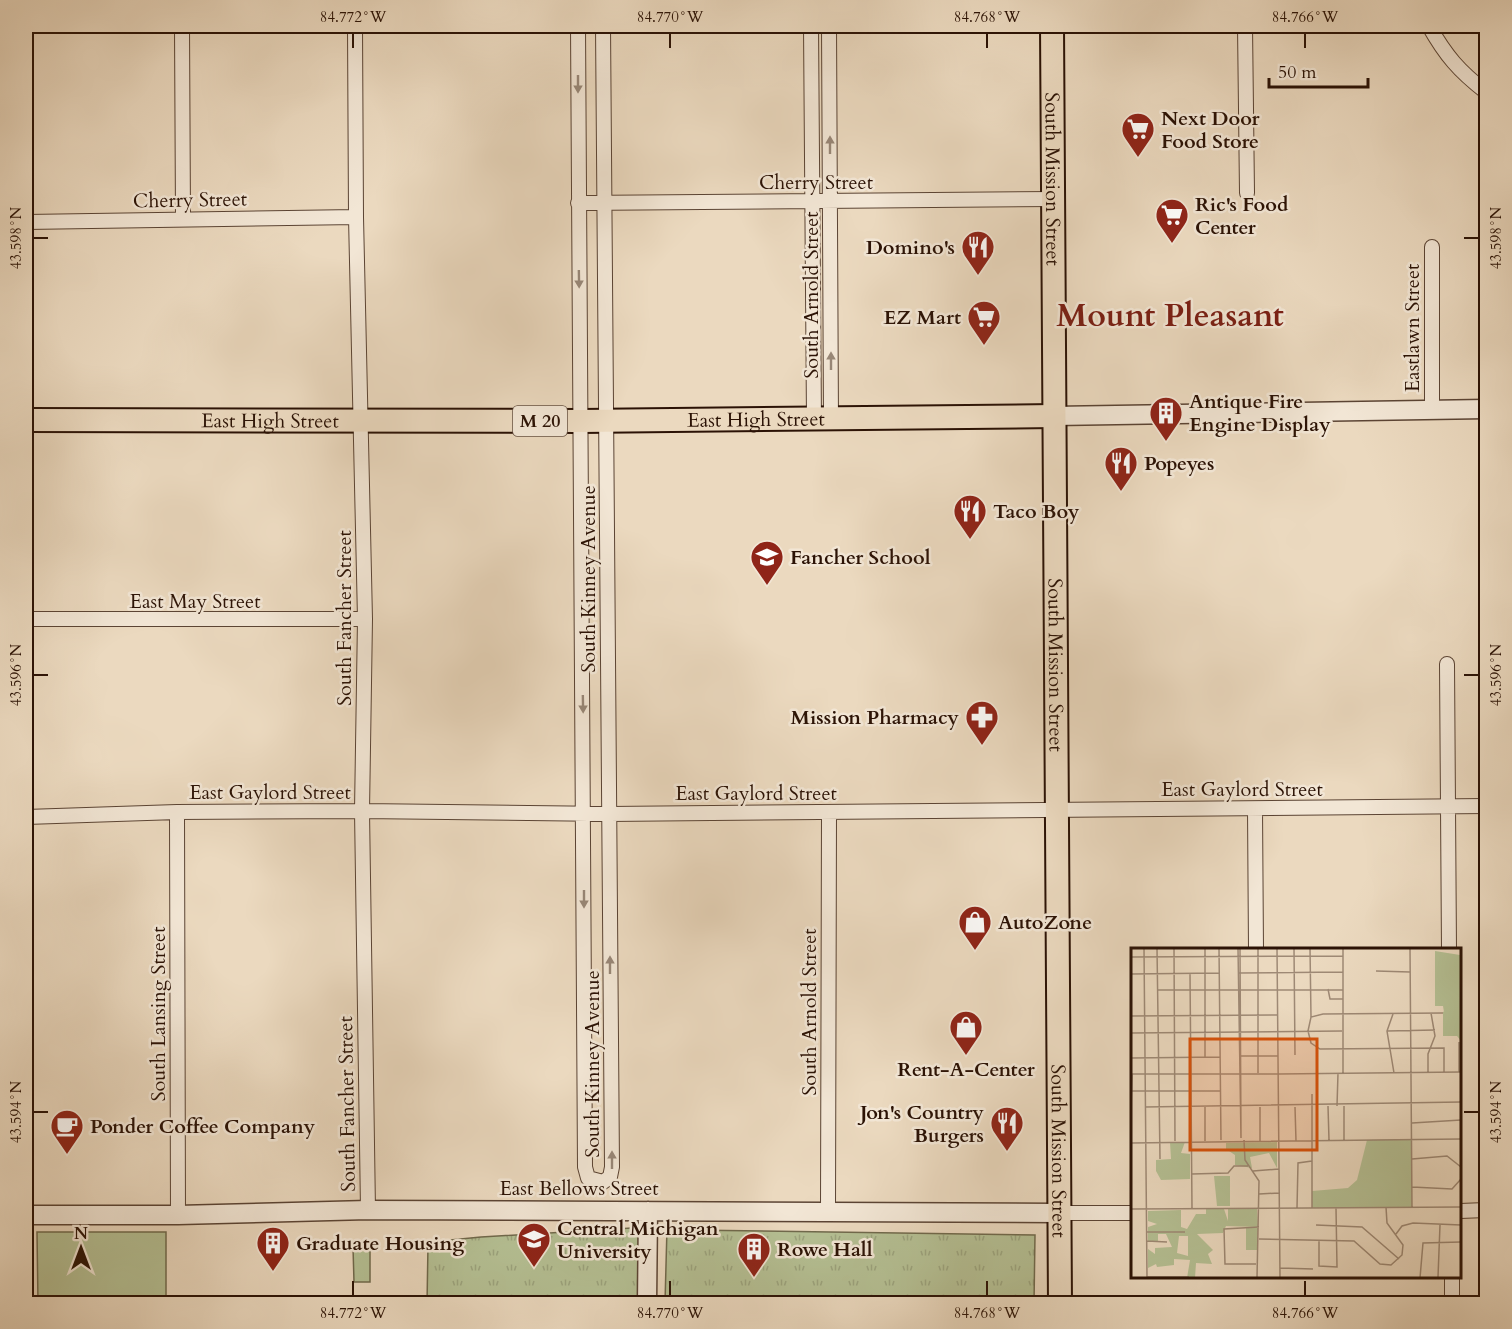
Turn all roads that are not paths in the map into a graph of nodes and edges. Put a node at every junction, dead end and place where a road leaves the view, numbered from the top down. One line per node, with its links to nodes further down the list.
1 (182, 26): 18 (street)
2 (355, 26): 17 (street, South Fancher Street)
3 (578, 26): 15 (street, South Kinney Avenue, one-way to 15)
4 (603, 26): 16 (street, South Kinney Avenue)
5 (811, 26): 14 (street, South Arnold Street)
6 (829, 26): 12 (street, South Arnold Street, one-way to 6)
7 (1052, 26): 13 (main road, South Mission Street)
8 (1245, 26): 11 (street)
9 (1429, 26): 10 (street)
10 (1486, 92)
11 (1247, 193)
12 (830, 200): 13 (street, Cherry Street); 14 (street, Cherry Street); 25 (street, South Arnold Street, one-way to 12)
13 (1055, 200): 23 (main road, South Mission Street)
14 (812, 201): 16 (street, Cherry Street); 25 (street, South Arnold Street)
15 (578, 203): 16 (street, Cherry Street); 27 (street, South Kinney Avenue, one-way to 27)
16 (604, 203): 28 (street, South Kinney Avenue)
17 (356, 217): 18 (street, Cherry Street); 26 (street, South Fancher Street)
18 (183, 219): 19 (street, Cherry Street)
19 (26, 222)
20 (1432, 247): 21 (street, Eastlawn Street)
21 (1432, 409): 22 (street, East High Street); 23 (street, East High Street)
22 (1486, 409)
23 (1054, 416): 25 (main road, East High Street / M 20); 34 (main road, South Mission Street)
24 (26, 420): 26 (main road, East High Street / M 20)
25 (823, 420): 28 (main road, East High Street / M 20)
26 (360, 421): 27 (main road, East High Street / M 20); 29 (street, South Fancher Street)
27 (581, 421): 28 (main road, East High Street / M 20); 39 (street, South Kinney Avenue, one-way to 39)
28 (606, 421): 40 (street, South Kinney Avenue)
29 (365, 619): 30 (street, East May Street); 36 (street, South Fancher Street)
30 (26, 620)
31 (1447, 664): 32 (street)
32 (1449, 806): 33 (street, East Gaylord Street); 35 (street, East Gaylord Street); 43 (street)
33 (1486, 806)
34 (1058, 809): 35 (street, East Gaylord Street); 38 (street, East Gaylord Street); 49 (main road, South Mission Street)
35 (1255, 809): 42 (street)
36 (362, 811): 37 (street, East Gaylord Street); 39 (street, East Gaylord Street); 44 (street, South Fancher Street)
37 (177, 812): 41 (street, East Gaylord Street); 52 (street, South Lansing Street)
38 (830, 812): 40 (street, East Gaylord Street); 48 (street, South Arnold Street)
39 (584, 813): 40 (street, East Gaylord Street); 40 (street, South Kinney Avenue, one-way to 40)
40 (609, 814)
41 (26, 817)
42 (1256, 948)
43 (1449, 948)
44 (368, 1210): 47 (street, East Bellows Street); 52 (street, East Bellows Street)
45 (1461, 1210): 46 (street)
46 (1486, 1210)
47 (648, 1211): 48 (street, East Bellows Street); 54 (street)
48 (828, 1212): 49 (street, East Bellows Street)
49 (1058, 1213): 50 (street, East Bellows Street); 55 (main road, South Mission Street)
50 (1131, 1213)
51 (26, 1215): 52 (street, East Bellows Street)
52 (178, 1215)
53 (1452, 1278): 56 (street)
54 (647, 1304)
55 (1060, 1304)
56 (1452, 1304)

